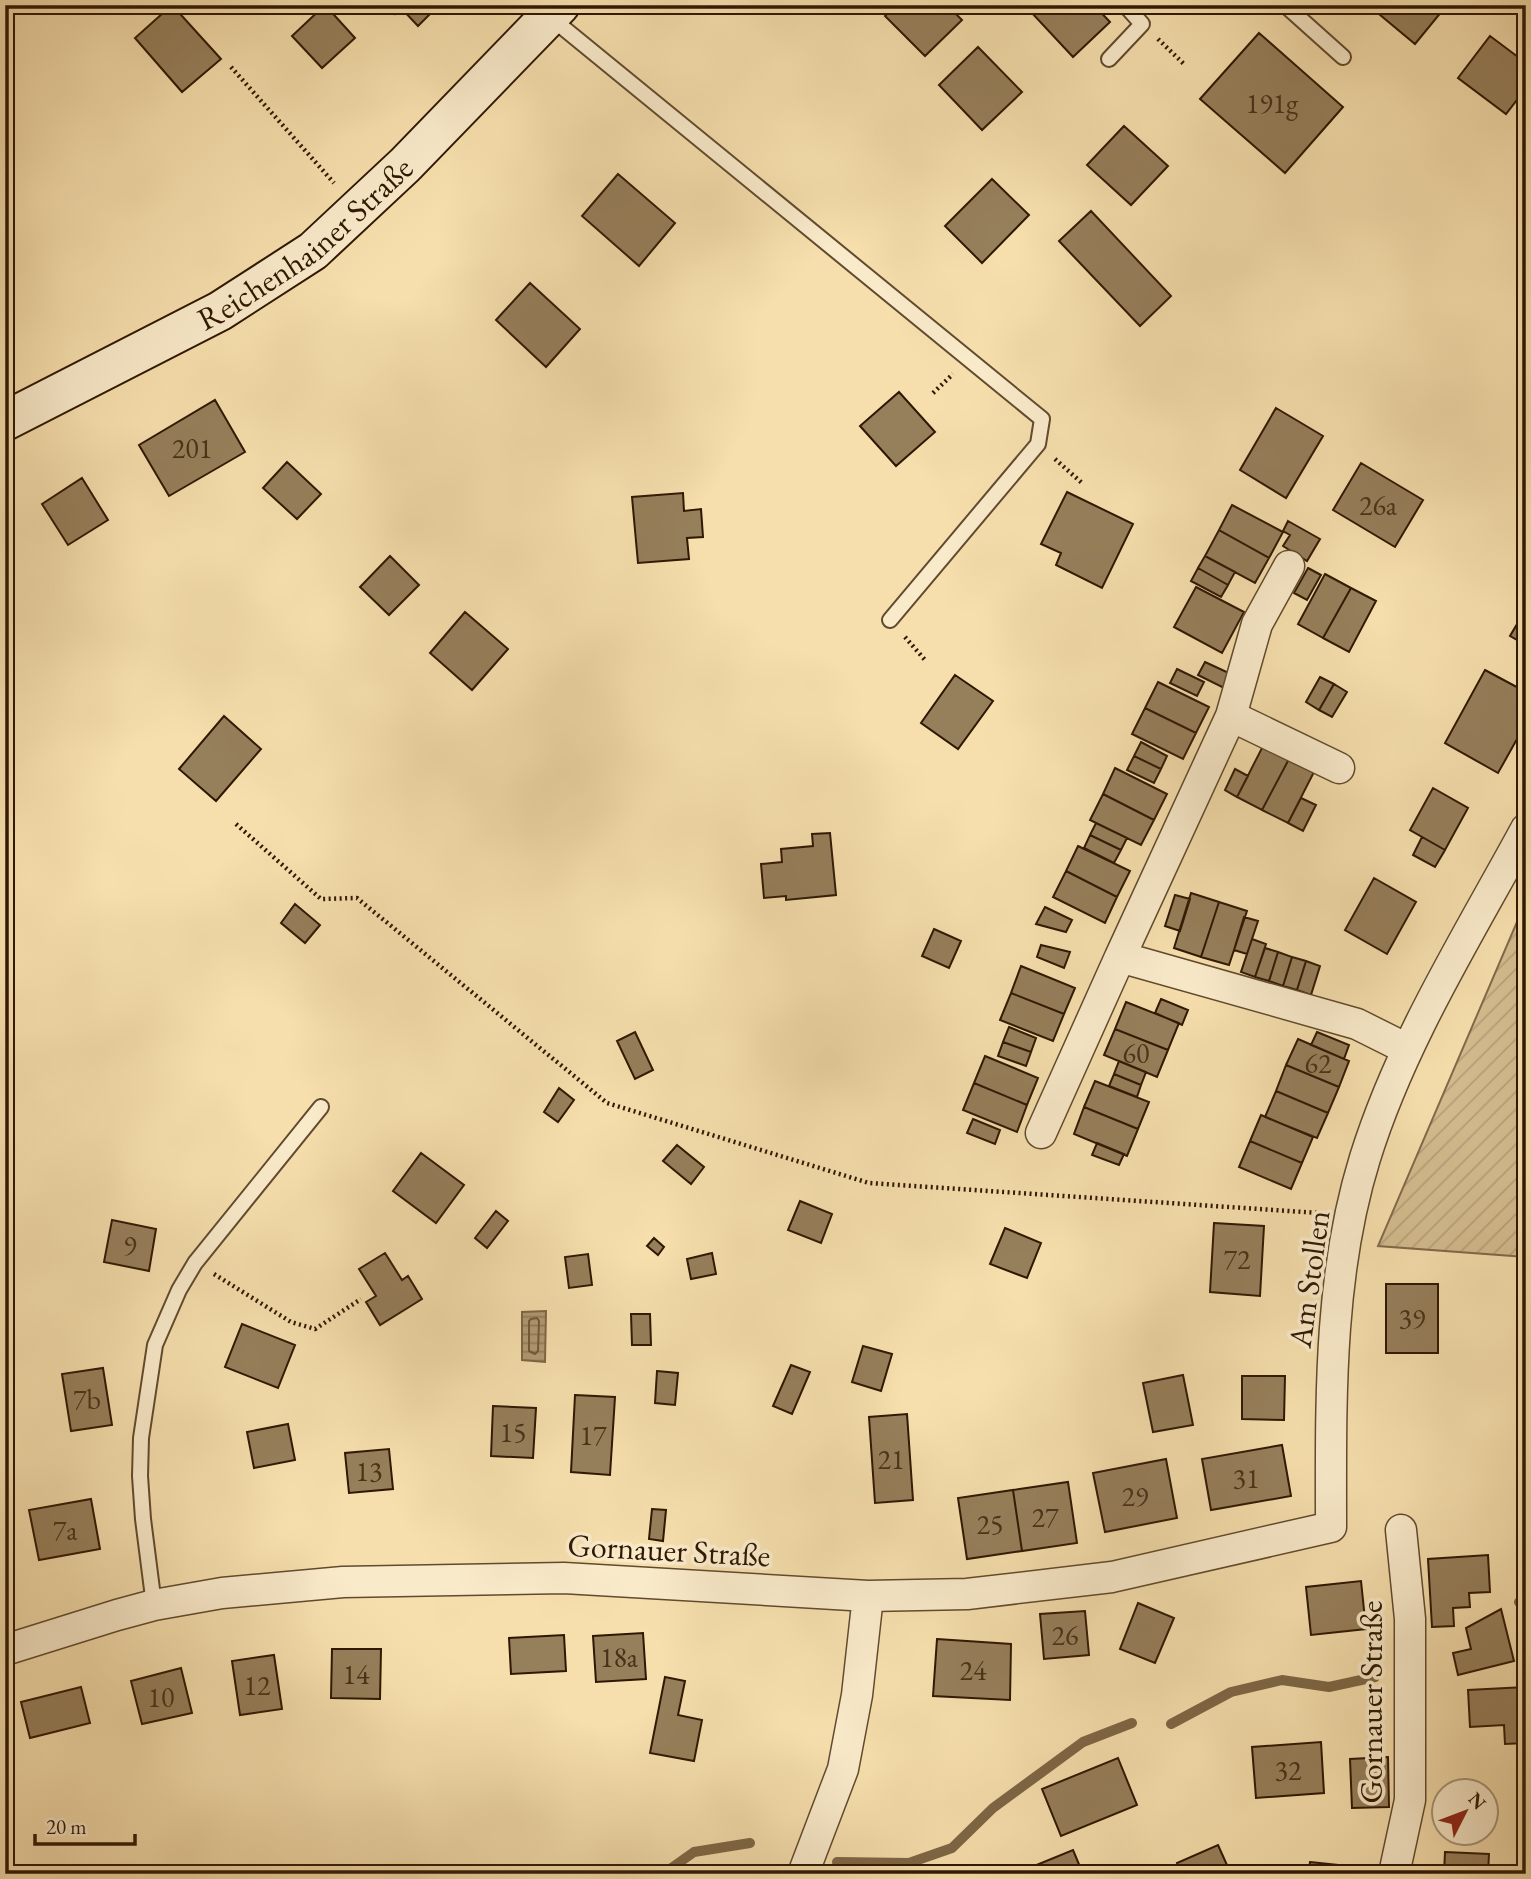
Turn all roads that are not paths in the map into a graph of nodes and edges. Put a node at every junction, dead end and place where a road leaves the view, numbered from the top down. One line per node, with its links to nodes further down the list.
1 (1125, 5): 5 (lane)
2 (1289, 7): 4 (lane)
3 (548, 9): 6 (main road, Reichenhainer Straße); 8 (lane)
4 (1343, 57)
5 (1110, 59)
6 (5, 421)
7 (1289, 566): 9 (street)
8 (890, 620)
9 (1231, 716): 10 (street); 12 (street)
10 (1339, 768)
11 (1526, 829): 13 (street, Am Stollen)
12 (1120, 957): 13 (street); 15 (street)
13 (1407, 1049): 16 (street, Am Stollen)
14 (321, 1107): 19 (lane)
15 (1041, 1133)
16 (1331, 1527): 18 (street, Gornauer Straße)
17 (1401, 1530): 22 (street, Gornauer Straße)
18 (868, 1596): 19 (street, Gornauer Straße); 21 (street)
19 (154, 1605): 20 (street, Gornauer Straße)
20 (5, 1650)
21 (803, 1874)
22 (1394, 1874)

